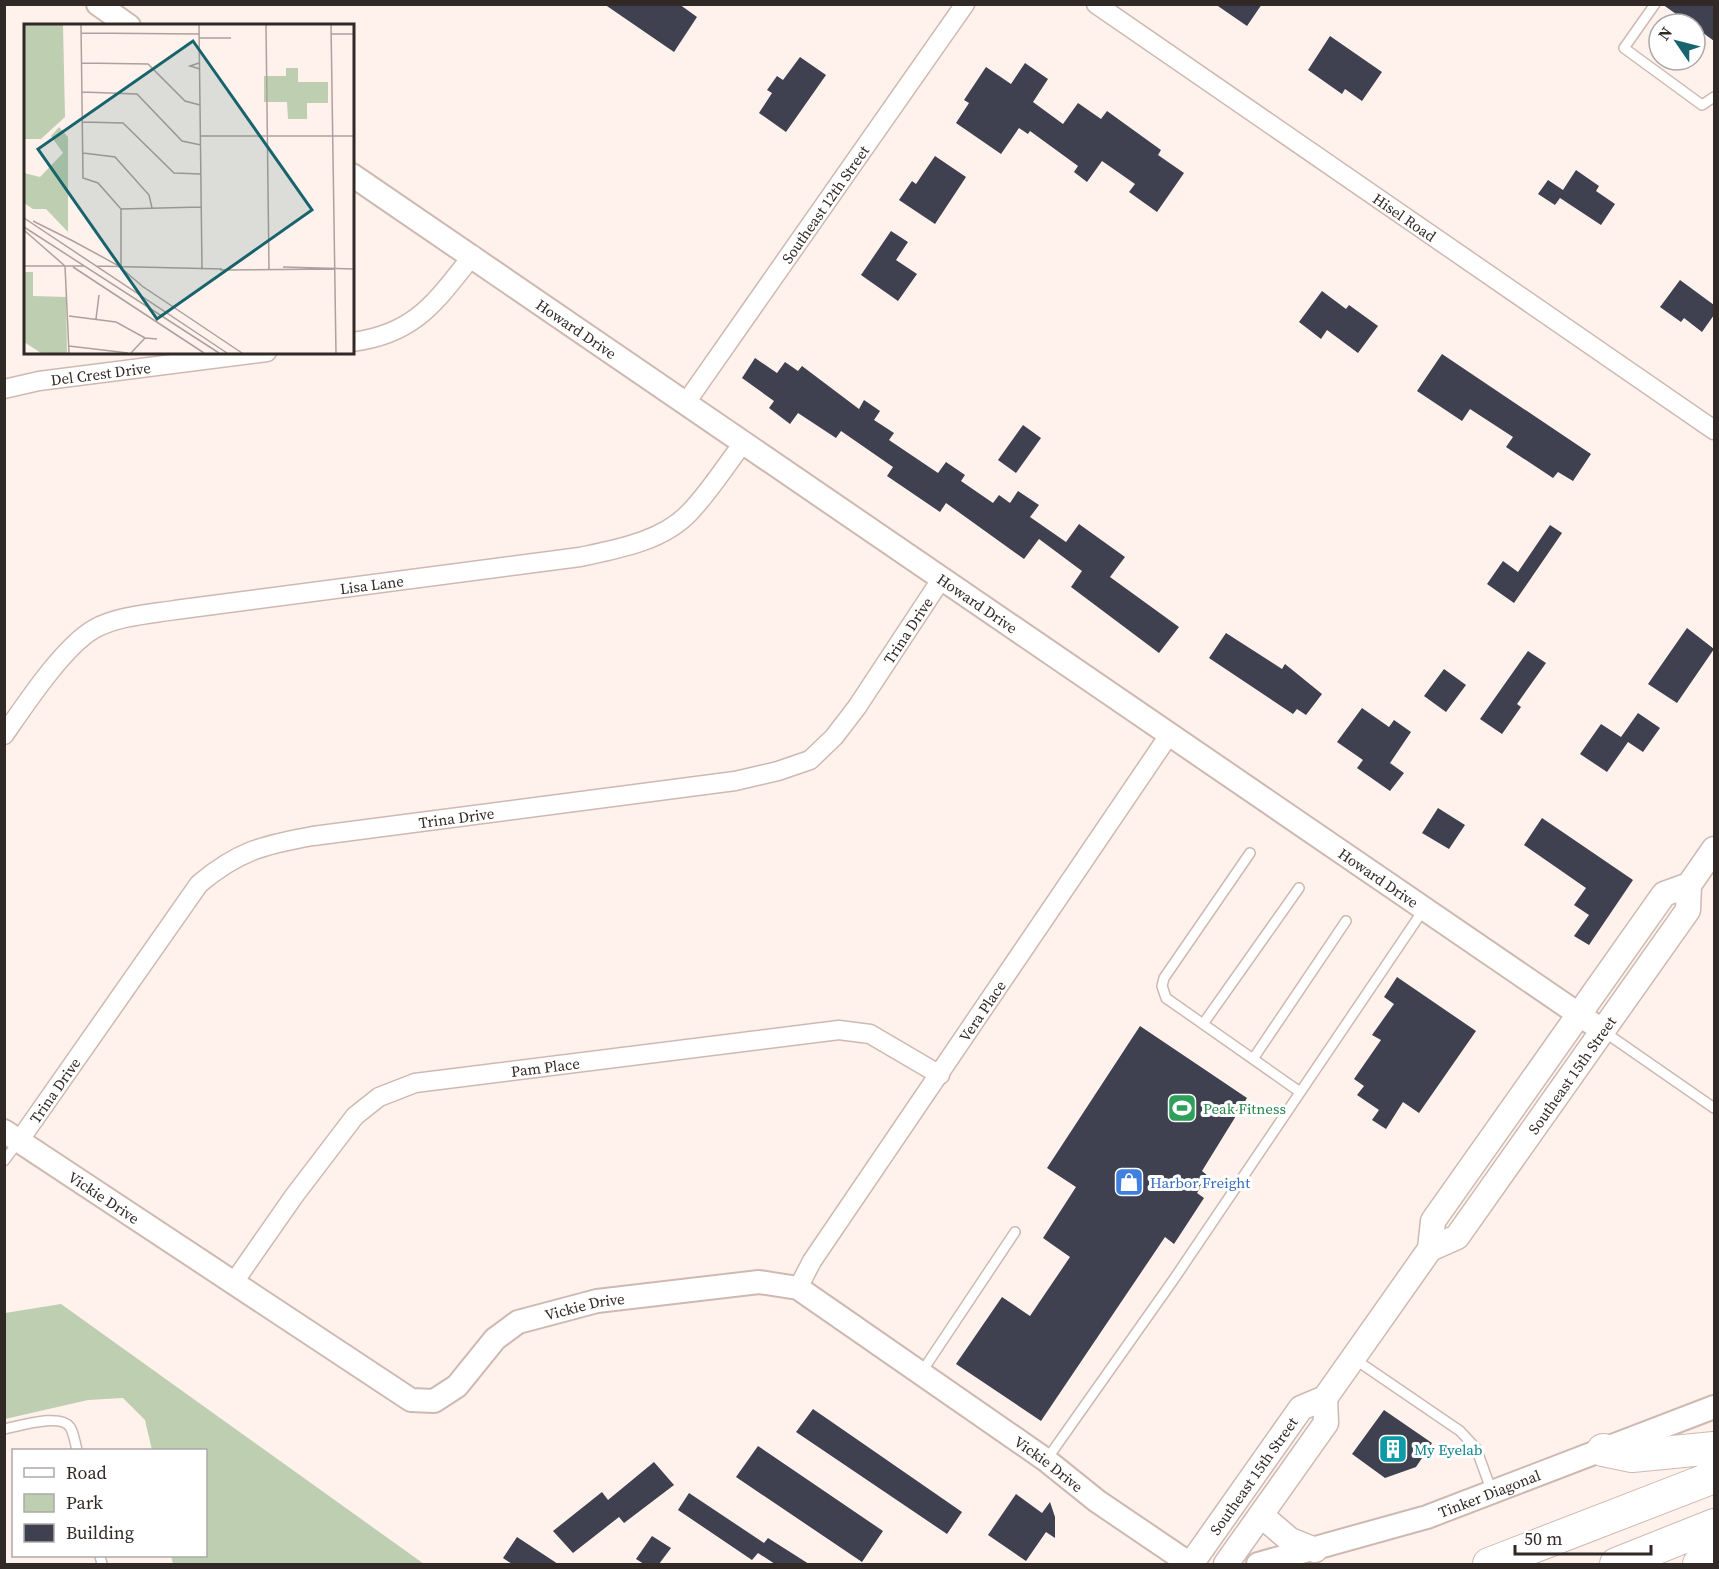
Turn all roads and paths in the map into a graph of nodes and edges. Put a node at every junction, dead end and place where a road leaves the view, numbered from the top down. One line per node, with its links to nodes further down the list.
1 (98, 4): 5 (street)
2 (965, 4): 12 (street, Southeast 12th Street)
3 (1096, 4): 13 (street, Hisel Road)
4 (1655, 4): 6 (lane)
5 (126, 24)
6 (1714, 97)
7 (354, 176): 8 (street, Howard Drive)
8 (473, 255): 9 (street); 12 (street, Howard Drive)
9 (354, 342)
10 (251, 354): 11 (street, Del Crest Drive)
11 (4, 390)
12 (685, 404): 14 (street, Howard Drive)
13 (1714, 430)
14 (744, 442): 15 (street, Howard Drive); 16 (street, Lisa Lane)
15 (942, 578): 17 (street, Howard Drive); 31 (street, Trina Drive)
16 (4, 735)
17 (1169, 735): 22 (street, Howard Drive); 28 (street, Vera Place)
18 (1714, 849): 20 (main road, Southeast 15th Street)
19 (1250, 853): 25 (lane)
20 (1689, 885): 24 (main road, Southeast 15th Street); 26 (main road, Southeast 15th Street)
21 (1299, 888): 25 (lane)
22 (1424, 909): 24 (street, Howard Drive); 29 (lane)
23 (1346, 921): 27 (lane)
24 (1580, 1015): 26 (street, Howard Drive); 34 (main road, Southeast 15th Street)
25 (1203, 1024): 27 (lane)
26 (1603, 1031): 30 (lane); 34 (main road, Southeast 15th Street)
27 (1253, 1059): 29 (lane)
28 (940, 1075): 35 (street, Pam Place); 36 (street, Vera Place)
29 (1300, 1092): 45 (lane)
30 (1714, 1108)
31 (12, 1136): 32 (lane); 35 (street, Vickie Drive)
32 (4, 1161)
33 (1015, 1232): 38 (lane)
34 (1430, 1249): 37 (main road, Southeast 15th Street)
35 (234, 1282): 36 (street, Vickie Drive)
36 (798, 1288): 38 (street, Vickie Drive)
37 (1353, 1358): 39 (main road, Southeast 15th Street); 47 (lane)
38 (921, 1373): 45 (street, Vickie Drive)
39 (1325, 1398): 48 (main road, Southeast 15th Street); 52 (main road, Southeast 15th Street)
40 (1714, 1407): 44 (street, Tinker Diagonal)
41 (4, 1429): 43 (lane)
42 (1714, 1448): 44 (highway)
43 (77, 1449)
44 (1603, 1450): 47 (street, Tinker Diagonal)
45 (1046, 1460): 52 (street, Vickie Drive)
46 (1714, 1477): 55 (highway)
47 (1493, 1494): 50 (street, Tinker Diagonal)
48 (1261, 1515): 50 (main road); 53 (main road, Southeast 15th Street)
49 (1714, 1525): 56 (highway)
50 (1315, 1550): 54 (street, Tinker Diagonal)
51 (1714, 1551): 57 (highway)
52 (1190, 1564)
53 (1226, 1564)
54 (1258, 1564)
55 (1490, 1564)
56 (1616, 1564)
57 (1699, 1564)

